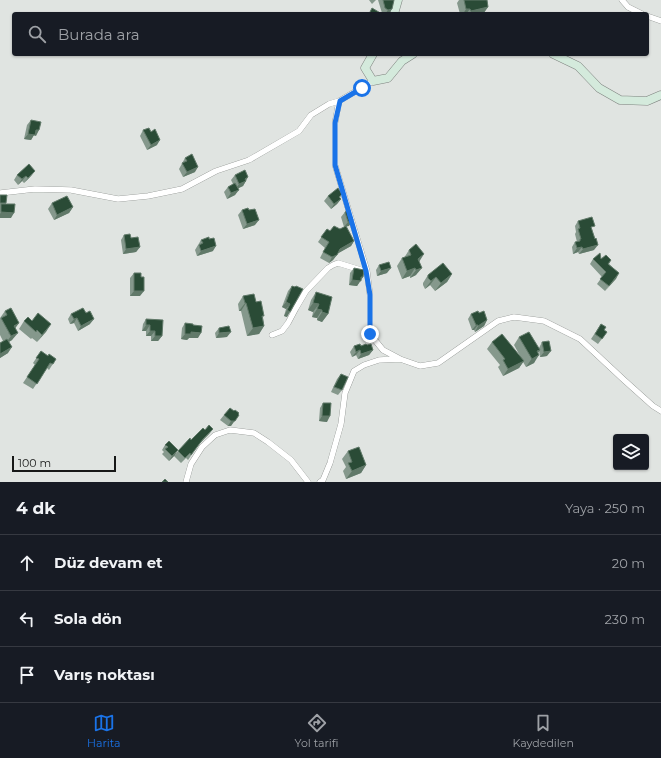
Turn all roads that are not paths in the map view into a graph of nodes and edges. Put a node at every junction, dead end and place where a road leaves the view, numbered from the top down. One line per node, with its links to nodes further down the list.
1 (398, 0): 3 (street)
2 (622, 0): 4 (street)
3 (395, 12)
4 (637, 12)
5 (649, 17): 6 (street)
6 (661, 21)
7 (372, 56): 10 (street)
8 (410, 56): 10 (street)
9 (557, 56): 11 (street)
10 (373, 81): 12 (street)
11 (661, 95)
12 (340, 101): 13 (street); 14 (street)
13 (0, 193)
14 (366, 271): 15 (street); 16 (street)
15 (272, 335)
16 (400, 359): 17 (street); 20 (street)
17 (661, 411)
18 (186, 482): 19 (street)
19 (308, 482)
20 (320, 482)

